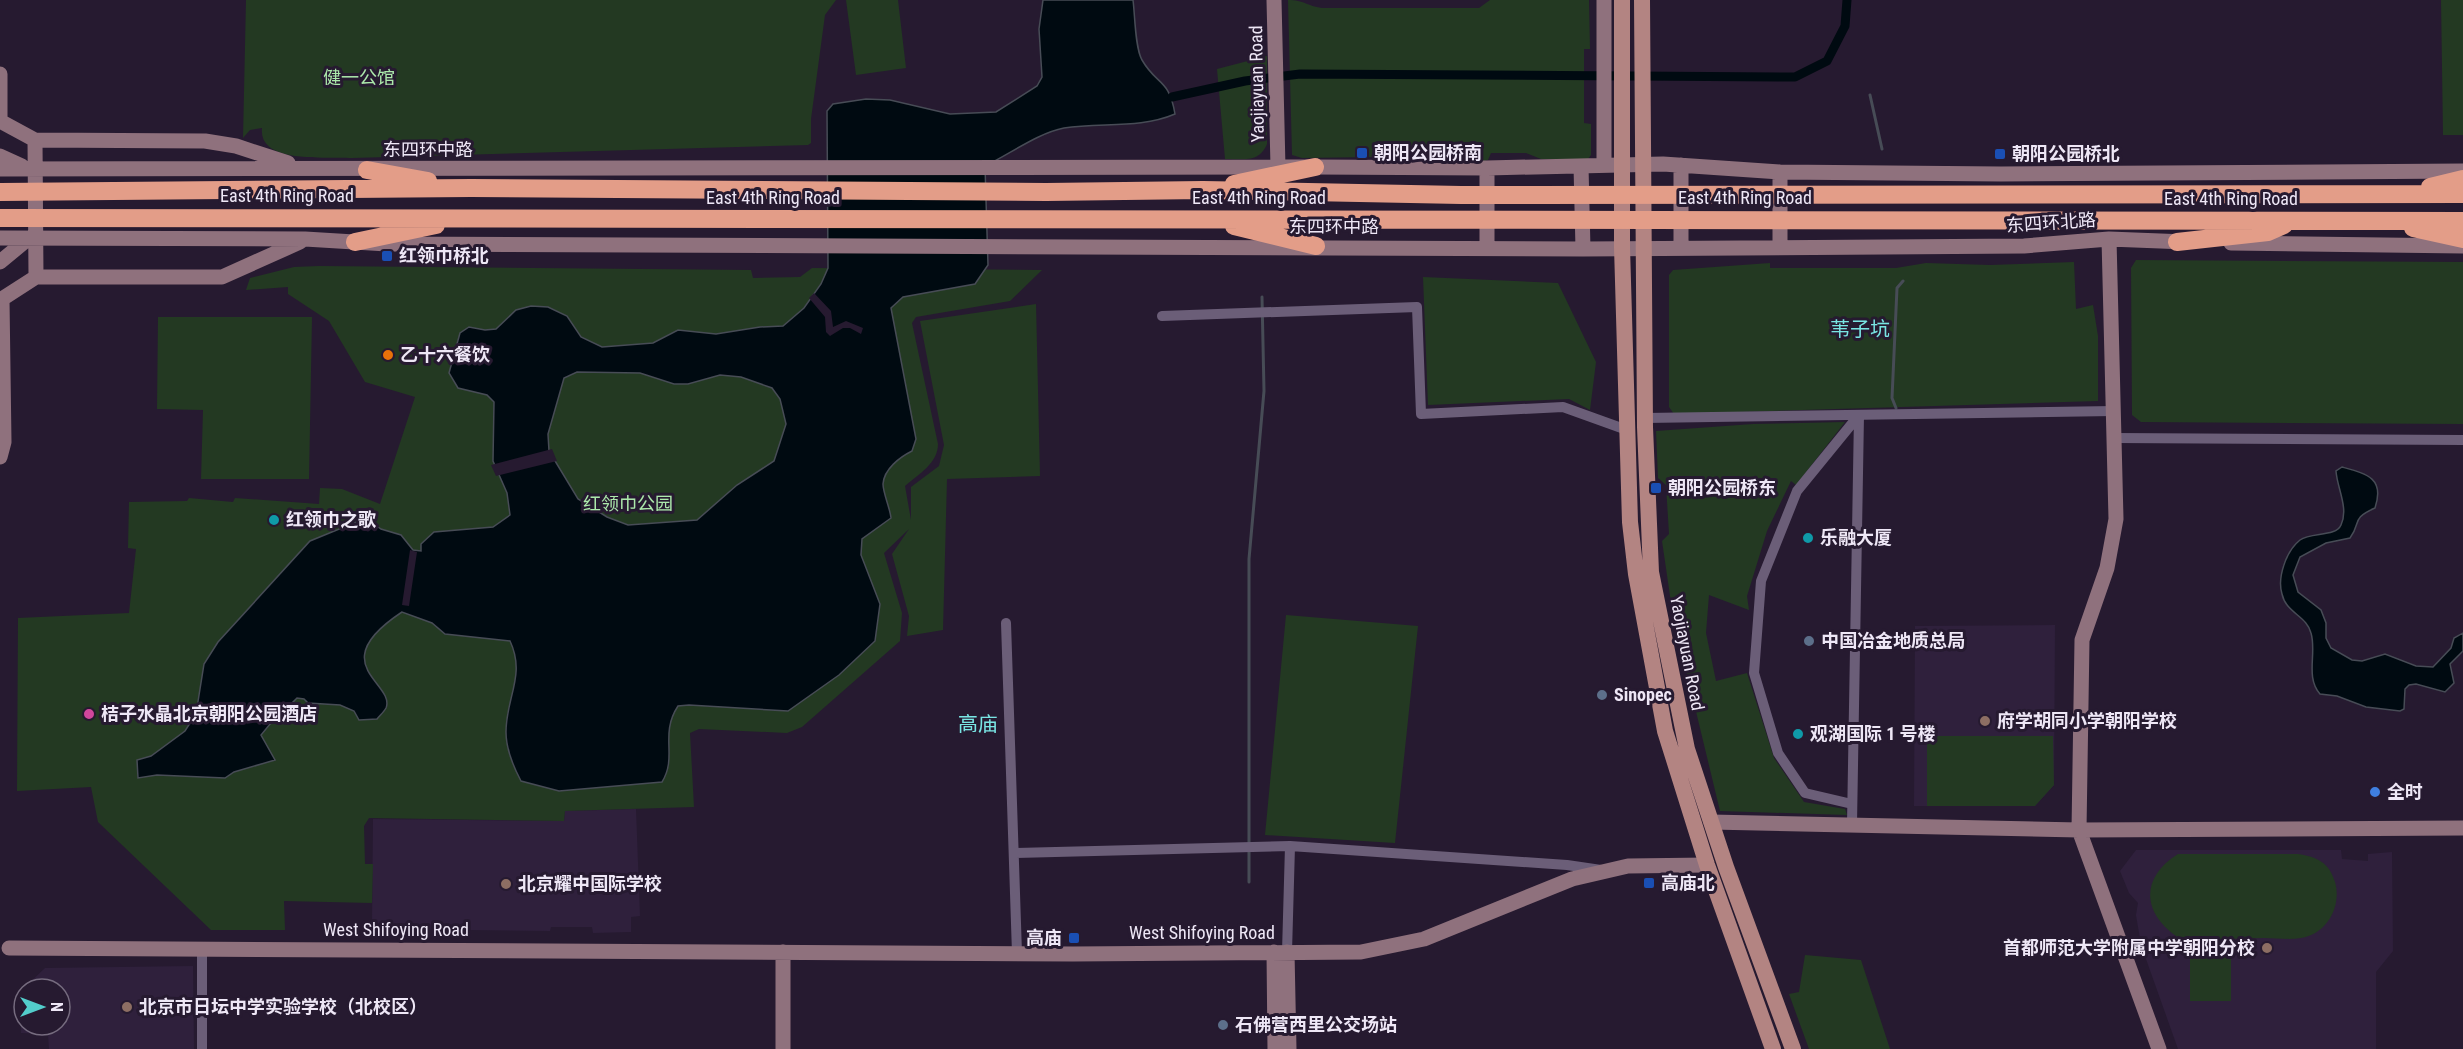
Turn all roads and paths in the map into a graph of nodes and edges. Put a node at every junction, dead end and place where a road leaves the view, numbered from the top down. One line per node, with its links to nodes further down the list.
1 (1274, 0): 17 (street, Yaojiayuan Road)
2 (1604, 0): 6 (street)
3 (1622, 0): 6 (main road, Yaojiayuan Road)
4 (1642, 0): 11 (main road, Yaojiayuan Road)
5 (0, 74): 7 (street)
6 (1612, 105): 10 (main road, Yaojiayuan Road); 12 (street)
7 (0, 121): 8 (street)
8 (35, 140): 16 (street); 52 (street)
9 (0, 156): 20 (street)
10 (1621, 164): 11 (street); 12 (street); 45 (main road, Yaojiayuan Road)
11 (1642, 164): 13 (street); 46 (main road, Yaojiayuan Road)
12 (1604, 165): 15 (street)
13 (1681, 165): 23 (street); 49 (street)
14 (1315, 166): 17 (street); 18 (street); 26 (highway)
15 (1581, 166): 18 (street); 50 (street)
16 (303, 168): 20 (street, 东四环中路); 21 (street, 东四环中路)
17 (1278, 168): 21 (street, 东四环中路)
18 (1487, 168): 48 (street)
19 (0, 169): 20 (street, 东四环中路)
20 (28, 169)
21 (367, 170): 25 (highway)
22 (2463, 171): 23 (street)
23 (1780, 172): 47 (street)
24 (2463, 179): 28 (highway)
25 (471, 188): 26 (highway, East 4th Ring Road); 27 (highway, East 4th Ring Road)
26 (1203, 190): 28 (highway, East 4th Ring Road)
27 (0, 192)
28 (2397, 194): 29 (highway, East 4th Ring Road)
29 (2463, 194)
30 (0, 218): 31 (highway, East 4th Ring Road)
31 (472, 218): 32 (highway, East 4th Ring Road); 41 (highway)
32 (1203, 219): 33 (highway, East 4th Ring Road); 43 (highway)
33 (2296, 220): 34 (highway, East 4th Ring Road); 42 (highway)
34 (2382, 221): 35 (highway, East 4th Ring Road); 40 (highway)
35 (2463, 221)
36 (0, 238): 37 (street)
37 (29, 238): 38 (street); 51 (street)
38 (305, 239): 41 (street); 52 (street)
39 (2109, 239): 42 (street, 东四环北路); 47 (street, 东四环北路); 55 (street)
40 (2463, 239)
41 (355, 242): 43 (street, 东四环中路)
42 (2177, 242): 44 (street, 东四环北路)
43 (1316, 246): 48 (street, 东四环中路)
44 (2463, 246)
45 (1622, 247): 46 (street, 东四环北路); 50 (street, 东四环中路); 58 (main road, Yaojiayuan Road)
46 (1642, 247): 49 (street, 东四环北路); 57 (main road, Yaojiayuan Road)
47 (1780, 247): 49 (street, 东四环北路)
48 (1487, 248): 50 (street, 东四环中路)
49 (1682, 248)
50 (1583, 249)
51 (0, 262)
52 (36, 277): 53 (street)
53 (1, 299): 61 (street)
54 (1162, 316): 58 (street)
55 (2114, 411): 56 (street); 59 (street)
56 (1859, 415): 57 (street); 63 (street); 63 (street)
57 (1645, 418): 64 (main road, Yaojiayuan Road)
58 (1627, 430): 71 (main road, Yaojiayuan Road)
59 (2114, 438): 60 (street); 67 (street)
60 (2463, 440)
61 (0, 457)
62 (1006, 623): 69 (street)
63 (1852, 804): 65 (street)
64 (1711, 822): 65 (street); 82 (main road, Yaojiayuan Road)
65 (1852, 824): 67 (street)
66 (2463, 828): 67 (street)
67 (2079, 830): 83 (street)
68 (1290, 846): 69 (street); 70 (street); 76 (street)
69 (1015, 853): 75 (street)
70 (1607, 870): 71 (street, West Shifoying Road); 76 (street, West Shifoying Road)
71 (1708, 870): 81 (main road, Yaojiayuan Road)
72 (9, 948): 73 (street, West Shifoying Road)
73 (202, 949): 74 (street, West Shifoying Road); 77 (street)
74 (783, 952): 75 (street, West Shifoying Road); 78 (street)
75 (1017, 952): 76 (street, West Shifoying Road)
76 (1280, 952): 79 (street); 80 (street)
77 (202, 1049)
78 (783, 1049)
79 (1275, 1049)
80 (1289, 1049)
81 (1773, 1049)
82 (1793, 1049)
83 (2159, 1049)

